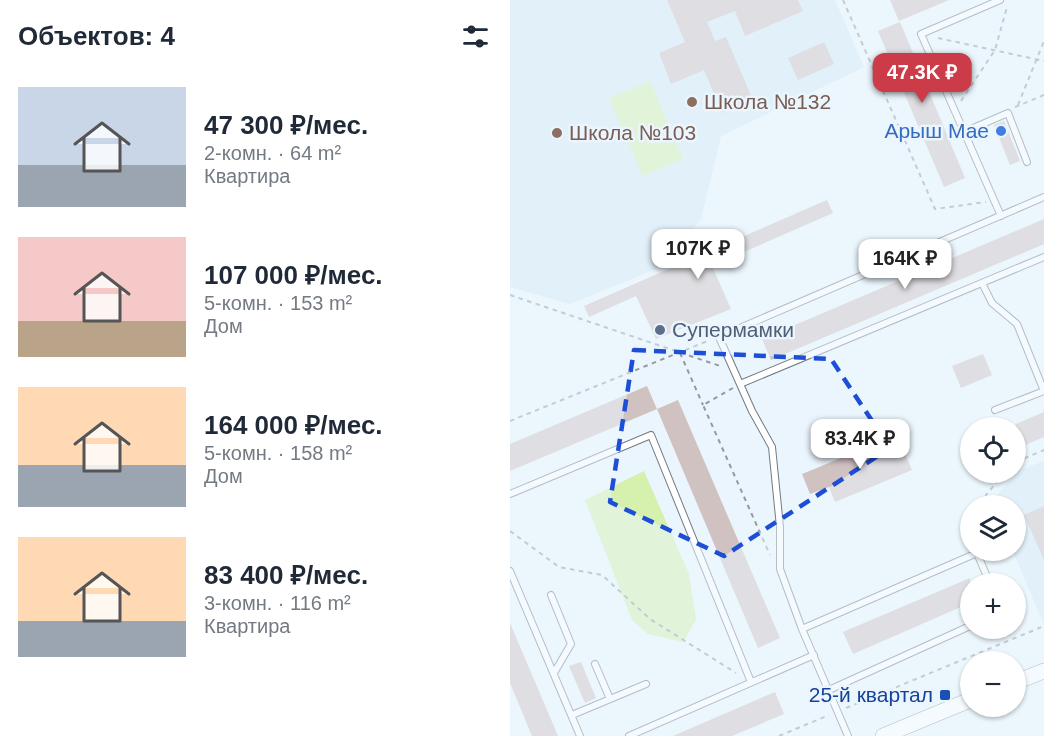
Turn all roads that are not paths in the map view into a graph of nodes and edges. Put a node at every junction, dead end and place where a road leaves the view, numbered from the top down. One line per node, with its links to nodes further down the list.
1 (1000, 0): 2 (lane)
2 (964, 132): 3 (lane); 5 (lane)
3 (1027, 162)
4 (1044, 197): 5 (lane)
5 (1001, 216): 8 (lane)
6 (1044, 257): 7 (lane)
7 (982, 283): 8 (lane); 9 (lane)
8 (741, 384): 15 (lane)
9 (1044, 391): 10 (lane)
10 (995, 410)
11 (510, 494): 22 (lane)
12 (510, 571): 20 (lane)
13 (985, 573): 15 (lane)
14 (551, 595): 20 (lane)
15 (802, 629): 17 (lane)
16 (960, 631): 24 (lane)
17 (814, 655): 22 (lane); 24 (lane)
18 (596, 664): 25 (lane)
19 (1044, 670): 21 (street)
20 (554, 673): 27 (lane)
21 (1026, 678)
22 (751, 682): 29 (lane)
23 (646, 684): 25 (lane)
24 (829, 690): 30 (lane)
25 (610, 699): 27 (lane)
26 (960, 704): 31 (street)
27 (572, 715): 28 (lane)
28 (580, 736)
29 (629, 736)
30 (848, 736)
31 (884, 736)

